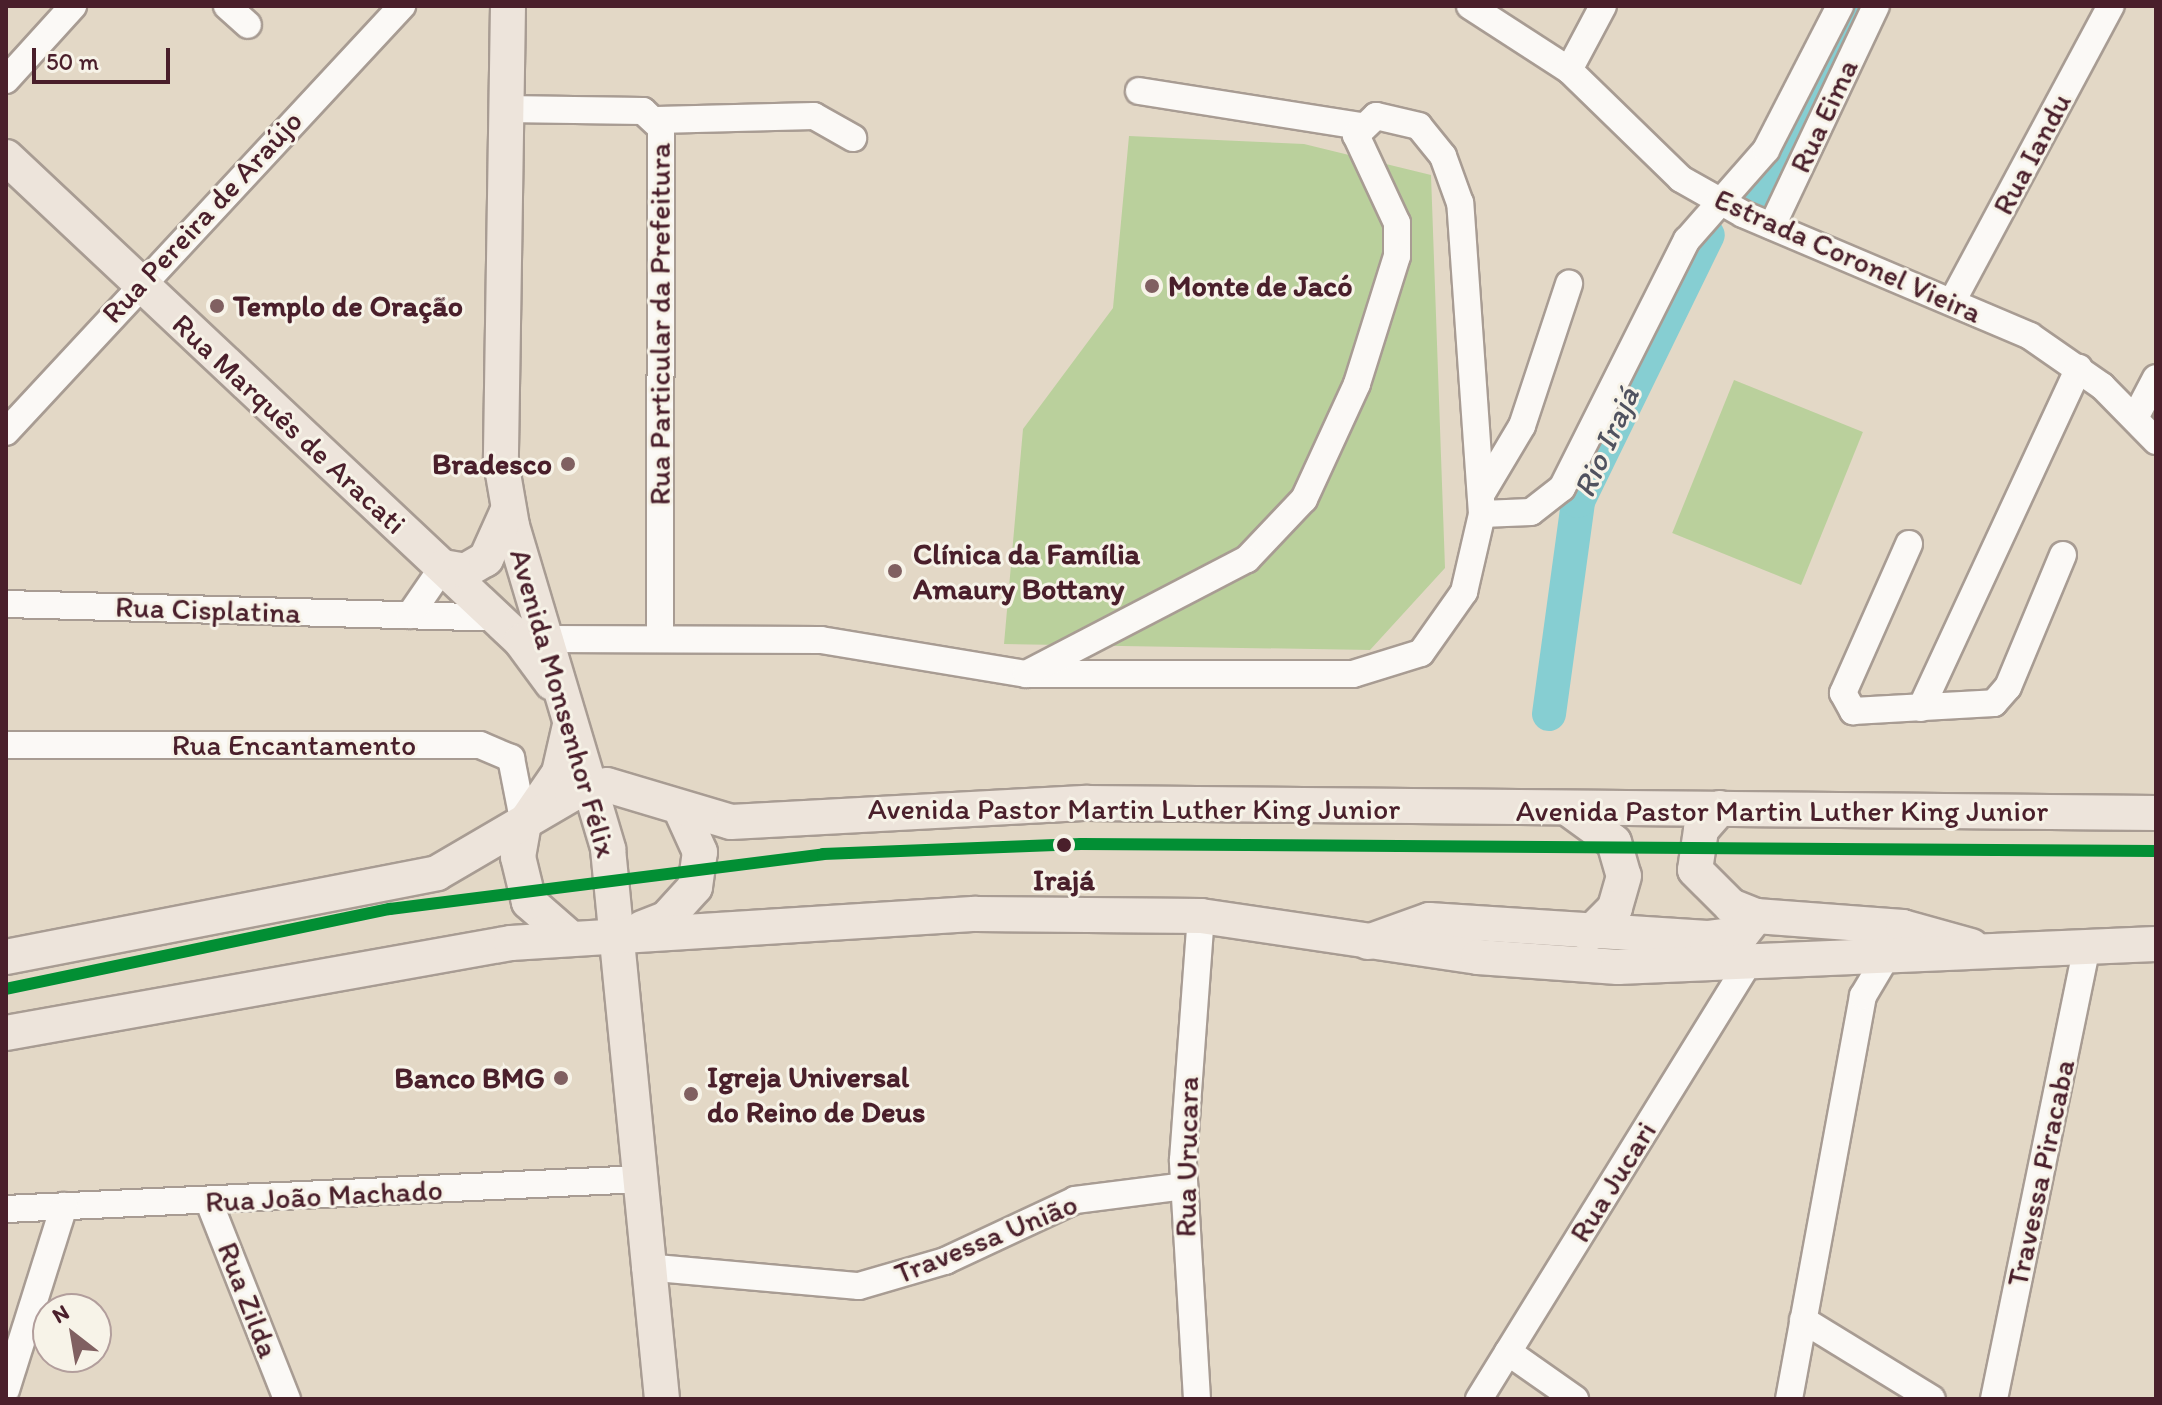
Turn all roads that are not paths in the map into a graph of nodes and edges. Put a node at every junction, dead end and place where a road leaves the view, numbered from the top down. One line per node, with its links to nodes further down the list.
1 (73, 6): 12 (street)
2 (227, 6): 10 (street)
3 (402, 6): 21 (street, Rua Pereira de Araújo)
4 (508, 6): 14 (main road, Avenida Monsenhor Félix)
5 (1470, 6): 11 (street, Estrada Coronel Vieira)
6 (1603, 6): 11 (street)
7 (1840, 6): 19 (street)
8 (1876, 6): 20 (street, Rua Eima)
9 (2111, 6): 23 (street, Rua Iandu)
10 (248, 25)
11 (1569, 70): 19 (street, Estrada Coronel Vieira)
12 (6, 80)
13 (1139, 91): 16 (street)
14 (505, 109): 15 (street, Rua Particular da Prefeitura); 30 (main road, Avenida Monsenhor Félix)
15 (657, 120): 17 (street); 37 (street, Rua Particular da Prefeitura)
16 (1359, 126): 29 (street); 39 (street)
17 (853, 138)
18 (6, 157): 21 (main road, Rua Marquês de Aracati)
19 (1722, 203): 20 (street, Estrada Coronel Vieira); 29 (street)
20 (1772, 226): 23 (street, Estrada Coronel Vieira)
21 (138, 283): 27 (street, Rua Pereira de Araújo); 33 (main road, Rua Marquês de Aracati)
22 (1569, 284): 29 (street)
23 (1952, 302): 24 (street, Estrada Coronel Vieira)
24 (2079, 368): 26 (street, Estrada Coronel Vieira); 40 (street)
25 (2156, 378): 26 (street)
26 (2135, 418): 28 (street, Estrada Coronel Vieira)
27 (6, 432)
28 (2156, 441)
29 (1482, 503): 39 (street)
30 (508, 510): 33 (main road); 38 (main road, Avenida Monsenhor Félix)
31 (1909, 544): 40 (street)
32 (2063, 555): 40 (street)
33 (454, 569): 35 (street); 36 (main road, Rua Marquês de Aracati); 38 (main road)
34 (6, 604): 35 (street, Rua Cisplatina)
35 (410, 615): 36 (street, Rua Cisplatina)
36 (496, 618): 41 (main road, Rua Marquês de Aracati)
37 (660, 636): 38 (street); 39 (street)
38 (548, 639): 41 (main road, Avenida Monsenhor Félix)
39 (1026, 674)
40 (1921, 708)
41 (567, 711): 43 (main road, Avenida Monsenhor Félix); 48 (main road)
42 (6, 745): 48 (street, Rua Encantamento)
43 (592, 786): 44 (main road, Avenida Pastor Martin Luther King Junior); 48 (main road); 51 (main road, Avenida Monsenhor Félix)
44 (680, 808): 46 (main road, Avenida Pastor Martin Luther King Junior); 51 (main road)
45 (1720, 808): 46 (main road, Avenida Pastor Martin Luther King Junior); 47 (main road, Avenida Pastor Martin Luther King Junior); 50 (main road)
46 (1570, 810): 52 (main road)
47 (2156, 813)
48 (524, 824): 53 (main road); 58 (main road)
49 (1201, 916): 51 (main road); 54 (main road); 65 (street, Rua Urucara)
50 (1756, 916): 52 (main road); 57 (main road)
51 (627, 932): 53 (main road); 64 (main road, Avenida Monsenhor Félix)
52 (1589, 934): 54 (main road)
53 (568, 936): 63 (main road)
54 (1368, 942): 61 (main road)
55 (2156, 944): 56 (main road)
56 (2087, 947): 57 (main road); 80 (street, Travessa Piracaba)
57 (1995, 952): 59 (main road)
58 (6, 957)
59 (1885, 959): 60 (main road); 62 (street)
60 (1842, 962): 61 (main road); 62 (street)
61 (1747, 965): 71 (street, Rua Jucari)
62 (1863, 996): 70 (street)
63 (6, 1033)
64 (641, 1179): 66 (street, Rua João Machado); 69 (main road, Avenida Monsenhor Félix)
65 (1184, 1186): 69 (street, Travessa União); 75 (street, Rua Urucara)
66 (209, 1202): 67 (street, Rua João Machado); 73 (street, Rua Zilda)
67 (64, 1206): 68 (street, Rua João Machado); 72 (street)
68 (6, 1209)
69 (645, 1267): 74 (main road, Avenida Monsenhor Félix)
70 (1803, 1320): 78 (street); 79 (street)
71 (1508, 1352): 76 (street, Rua Jucari); 77 (street)
72 (6, 1390)
73 (287, 1399)
74 (662, 1399)
75 (1197, 1399)
76 (1479, 1399)
77 (1575, 1399)
78 (1789, 1399)
79 (1932, 1399)
80 (1994, 1399)

